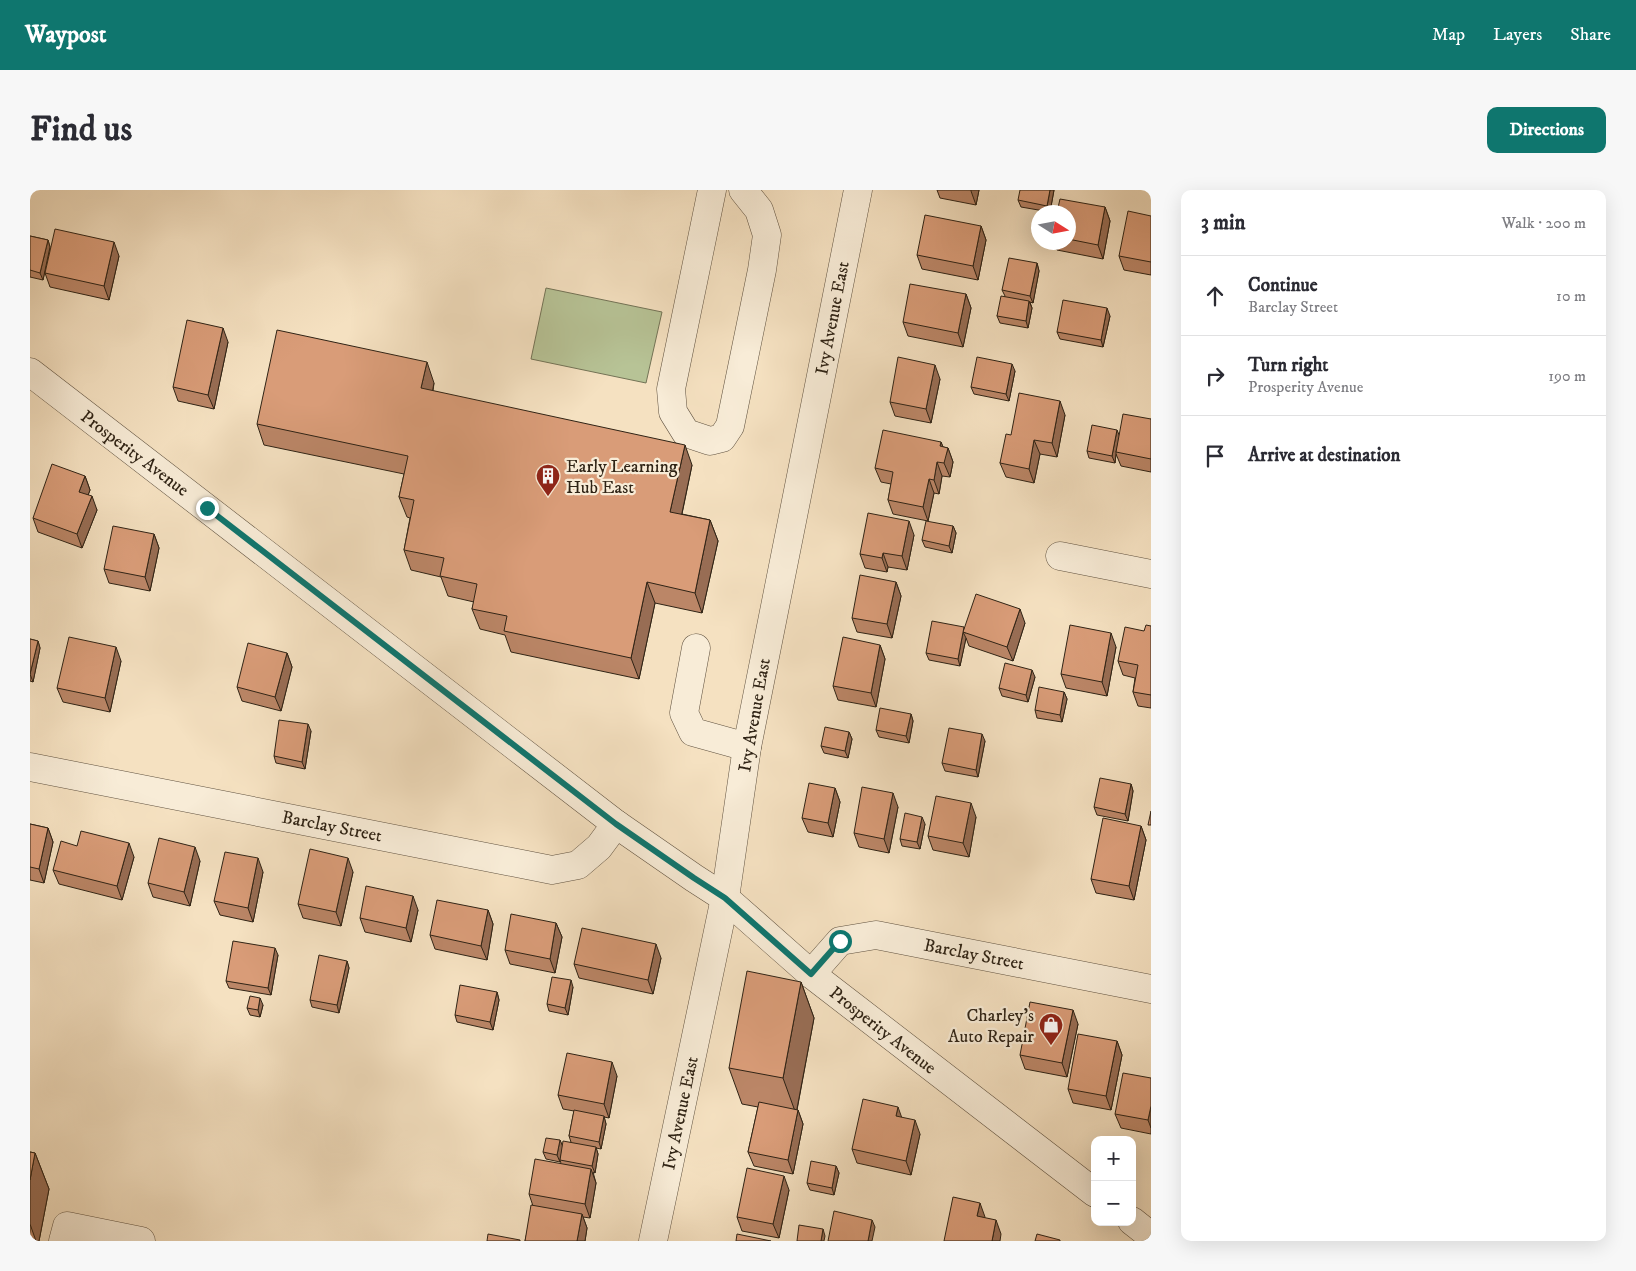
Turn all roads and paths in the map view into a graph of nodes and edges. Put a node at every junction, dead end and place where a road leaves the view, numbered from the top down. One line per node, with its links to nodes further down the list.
1 (712, 190): 2 (street)
2 (743, 190)
3 (858, 190): 8 (street, Ivy Avenue East)
4 (30, 372): 10 (street, Prosperity Avenue)
5 (1060, 556): 6 (street)
6 (1151, 574)
7 (696, 648): 8 (street)
8 (747, 747): 11 (street, Ivy Avenue East)
9 (30, 768): 10 (street, Barclay Street)
10 (616, 824): 11 (street, Prosperity Avenue)
11 (725, 898): 12 (street, Prosperity Avenue); 19 (street, Ivy Avenue East)
12 (811, 974): 13 (street, Barclay Street); 14 (street, Prosperity Avenue)
13 (1151, 988)
14 (1091, 1190)
15 (1136, 1224): 16 (street)
16 (1151, 1236)
17 (63, 1241): 18 (street)
18 (141, 1241)
19 (653, 1241)

